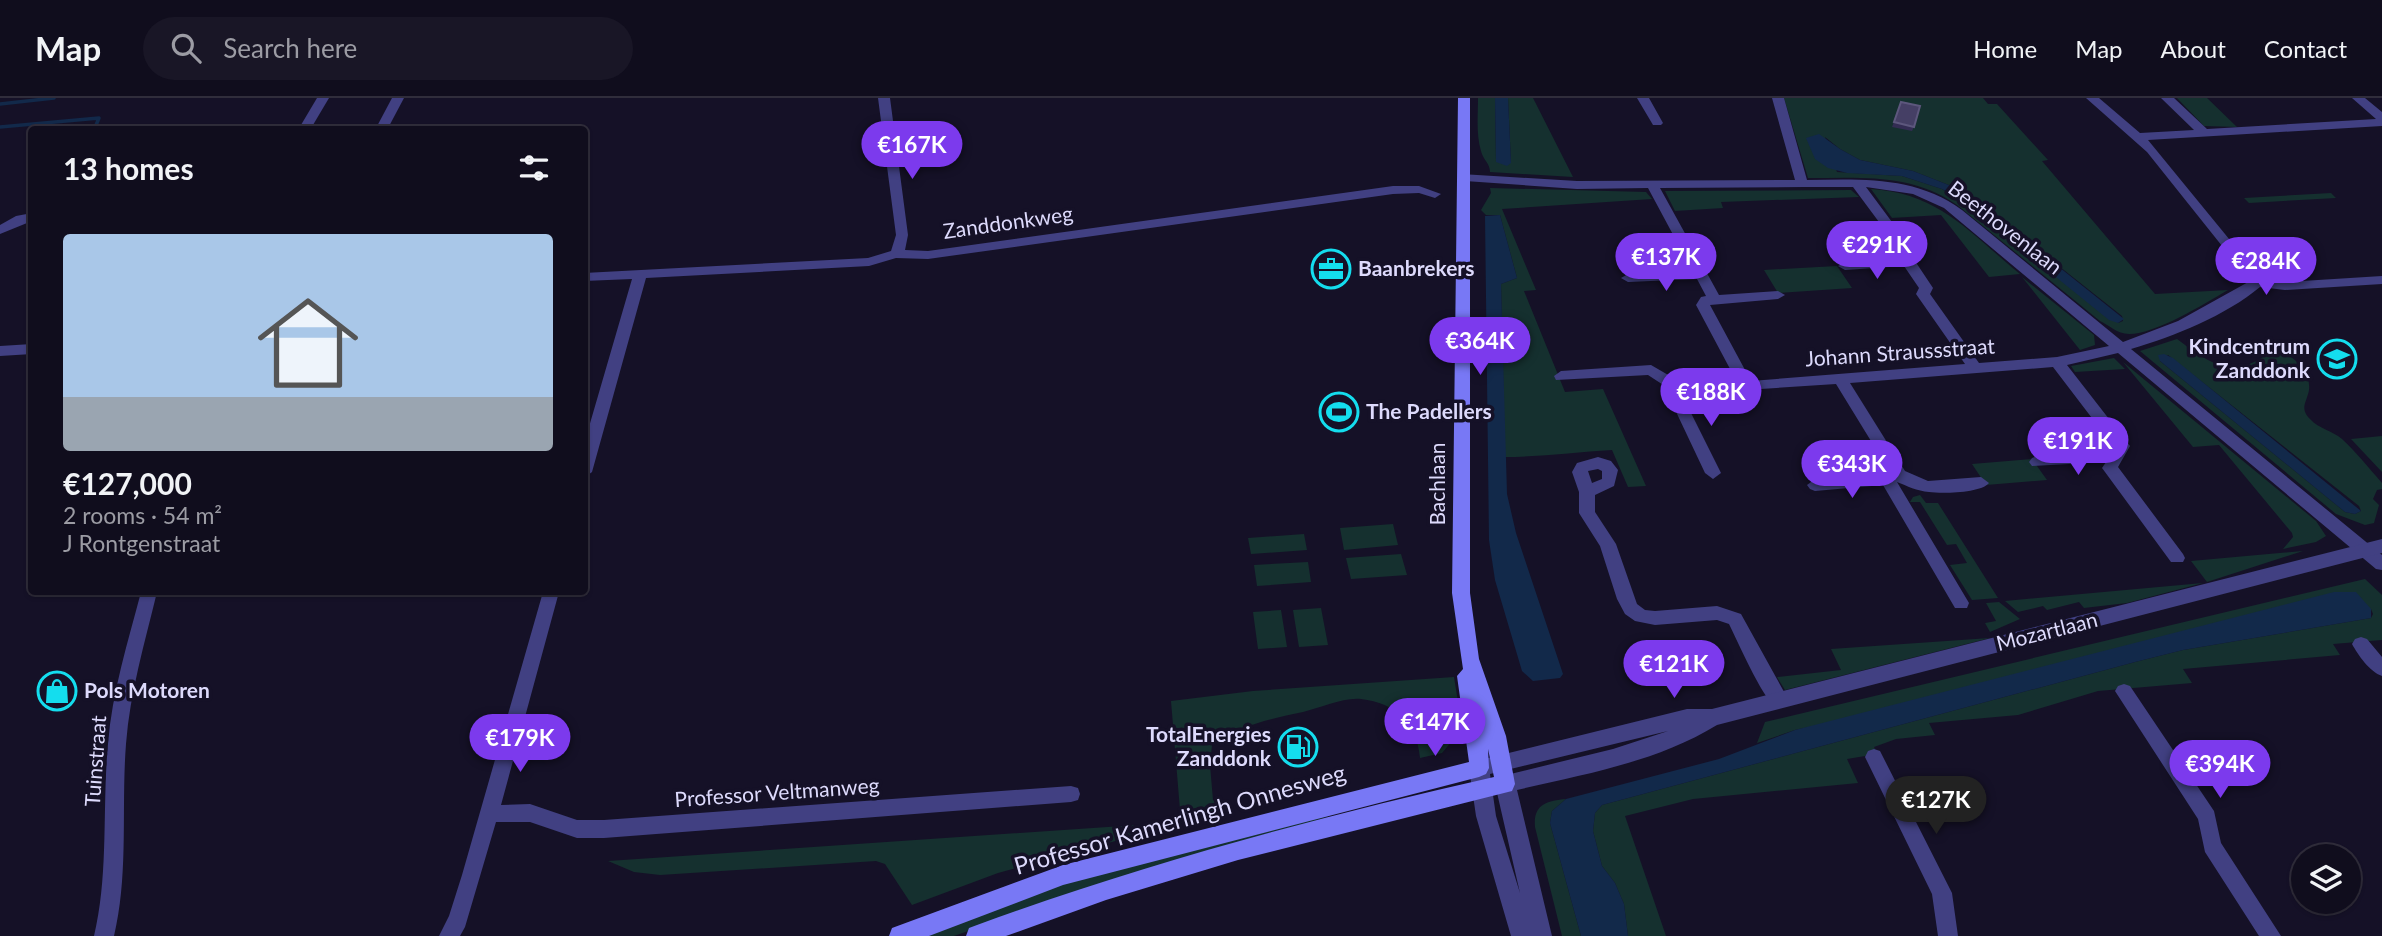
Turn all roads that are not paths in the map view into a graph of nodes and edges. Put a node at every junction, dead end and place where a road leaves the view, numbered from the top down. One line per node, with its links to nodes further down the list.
1 (323, 98): 13 (street)
2 (398, 98): 14 (street)
3 (884, 98): 24 (street)
4 (1464, 98): 17 (main road, Bachlaan)
5 (1643, 98): 12 (street)
6 (1778, 98): 19 (street)
7 (2092, 98): 16 (street)
8 (2167, 98): 15 (street)
9 (2358, 98): 10 (street)
10 (2376, 109): 11 (street)
11 (2382, 120): 15 (street)
12 (1657, 123)
13 (306, 126)
14 (383, 126)
15 (2204, 133): 16 (street)
16 (2140, 137): 32 (street)
17 (1465, 177): 20 (street, Beethovenlaan); 59 (main road, Bachlaan)
18 (1857, 183): 19 (street, Beethovenlaan); 25 (street); 35 (street, Beethovenlaan)
19 (1802, 184): 20 (street, Beethovenlaan)
20 (1652, 185): 28 (street)
21 (1435, 194): 24 (street, Zanddonkweg)
22 (28, 218): 23 (street)
23 (0, 230)
24 (896, 254): 27 (street, Zanddonkweg)
25 (1908, 261): 26 (street); 39 (street)
26 (1845, 266)
27 (640, 274): 29 (street, Zanddonkweg); 45 (street)
28 (1701, 274): 30 (street); 34 (street)
29 (588, 277)
30 (1628, 278)
31 (2382, 280): 32 (street)
32 (2257, 282): 35 (street, Johann Straussstraat)
33 (1777, 295): 34 (street)
34 (1711, 299): 42 (street)
35 (2119, 346): 38 (street, Johann Straussstraat); 52 (street, Beethovenlaan)
36 (28, 349): 37 (street)
37 (0, 351)
38 (2057, 362): 39 (street, Johann Straussstraat); 44 (street)
39 (1975, 368): 41 (street, Johann Straussstraat)
40 (1561, 376): 43 (street)
41 (1840, 379): 42 (street, Johann Straussstraat); 48 (street)
42 (1747, 386): 43 (street, Johann Straussstraat)
43 (1679, 388): 47 (street)
44 (2117, 455): 46 (street); 53 (street)
45 (588, 458)
46 (2036, 462)
47 (1713, 473)
48 (1893, 477): 49 (street); 50 (street); 57 (street)
49 (1981, 483)
50 (1815, 485)
51 (1587, 492): 62 (street)
52 (2374, 548): 54 (street, Beethovenlaan); 62 (street, Mozartlaan)
53 (2176, 558)
54 (2382, 564)
55 (148, 595): 70 (street, Tuinstraat)
56 (550, 595): 69 (street)
57 (1961, 603)
58 (2361, 644): 60 (street)
59 (1469, 659): 65 (main road, Bachlaan); 66 (main road, Bachlaan)
60 (2382, 669)
61 (2124, 691): 77 (street)
62 (1779, 699): 63 (street, Mozartlaan)
63 (1712, 718): 65 (street, Mozartlaan); 67 (street, Mozartlaan)
64 (1874, 757): 76 (street)
65 (1502, 762): 66 (street, Mozartlaan); 67 (main road, Bachlaan)
66 (1480, 778): 67 (main road); 72 (main road, Professor Kamerlingh Onnesweg); 73 (main road, Professor Kamerlingh Onnesweg); 74 (street)
67 (1505, 784): 75 (street)
68 (1071, 794): 69 (street, Professor Veltmanweg)
69 (489, 814): 71 (street)
70 (104, 936)
71 (449, 936)
72 (900, 936)
73 (977, 936)
74 (1522, 936)
75 (1541, 936)
76 (1948, 936)
77 (2270, 936)

